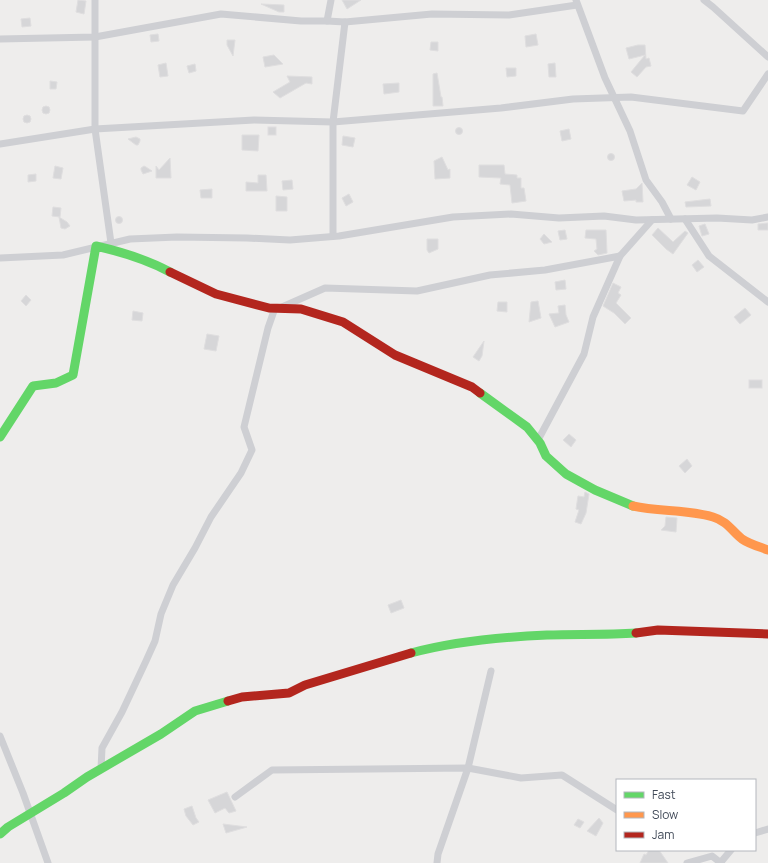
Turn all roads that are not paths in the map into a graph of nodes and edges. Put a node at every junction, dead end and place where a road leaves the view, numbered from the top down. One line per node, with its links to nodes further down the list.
1 (95, 0): 7 (street)
2 (331, 0): 5 (street)
3 (704, 0): 9 (street)
4 (576, 2): 6 (street); 11 (street)
5 (327, 21): 6 (street); 7 (street)
6 (344, 22): 12 (street)
7 (94, 37): 8 (street); 13 (street)
8 (0, 39)
9 (768, 57)
10 (768, 74): 11 (street)
11 (614, 98): 12 (street); 16 (street)
12 (333, 122): 13 (street); 19 (street)
13 (95, 129): 14 (street); 20 (street)
14 (0, 144)
15 (768, 217): 17 (street)
16 (671, 219): 17 (street); 18 (street)
17 (685, 219): 24 (street)
18 (652, 220): 19 (street); 22 (street)
19 (333, 236): 20 (street)
20 (112, 243): 21 (street)
21 (96, 246): 23 (street); 25 (street); 26 (street)
22 (620, 256): 25 (street); 27 (street)
23 (0, 258)
24 (768, 302)
25 (277, 308): 27 (street); 33 (street)
26 (0, 437)
27 (538, 440): 28 (street)
28 (768, 550)
29 (768, 634): 33 (street)
30 (492, 671): 32 (street)
31 (0, 736): 36 (street)
32 (468, 768): 34 (street); 35 (street); 42 (street)
33 (101, 769): 36 (street)
34 (235, 797)
35 (616, 809)
36 (30, 814): 39 (street); 41 (street)
37 (768, 829): 38 (street)
38 (756, 833)
39 (0, 834)
40 (730, 851): 44 (street)
41 (48, 863)
42 (437, 863)
43 (687, 863): 44 (street)
44 (721, 863)

